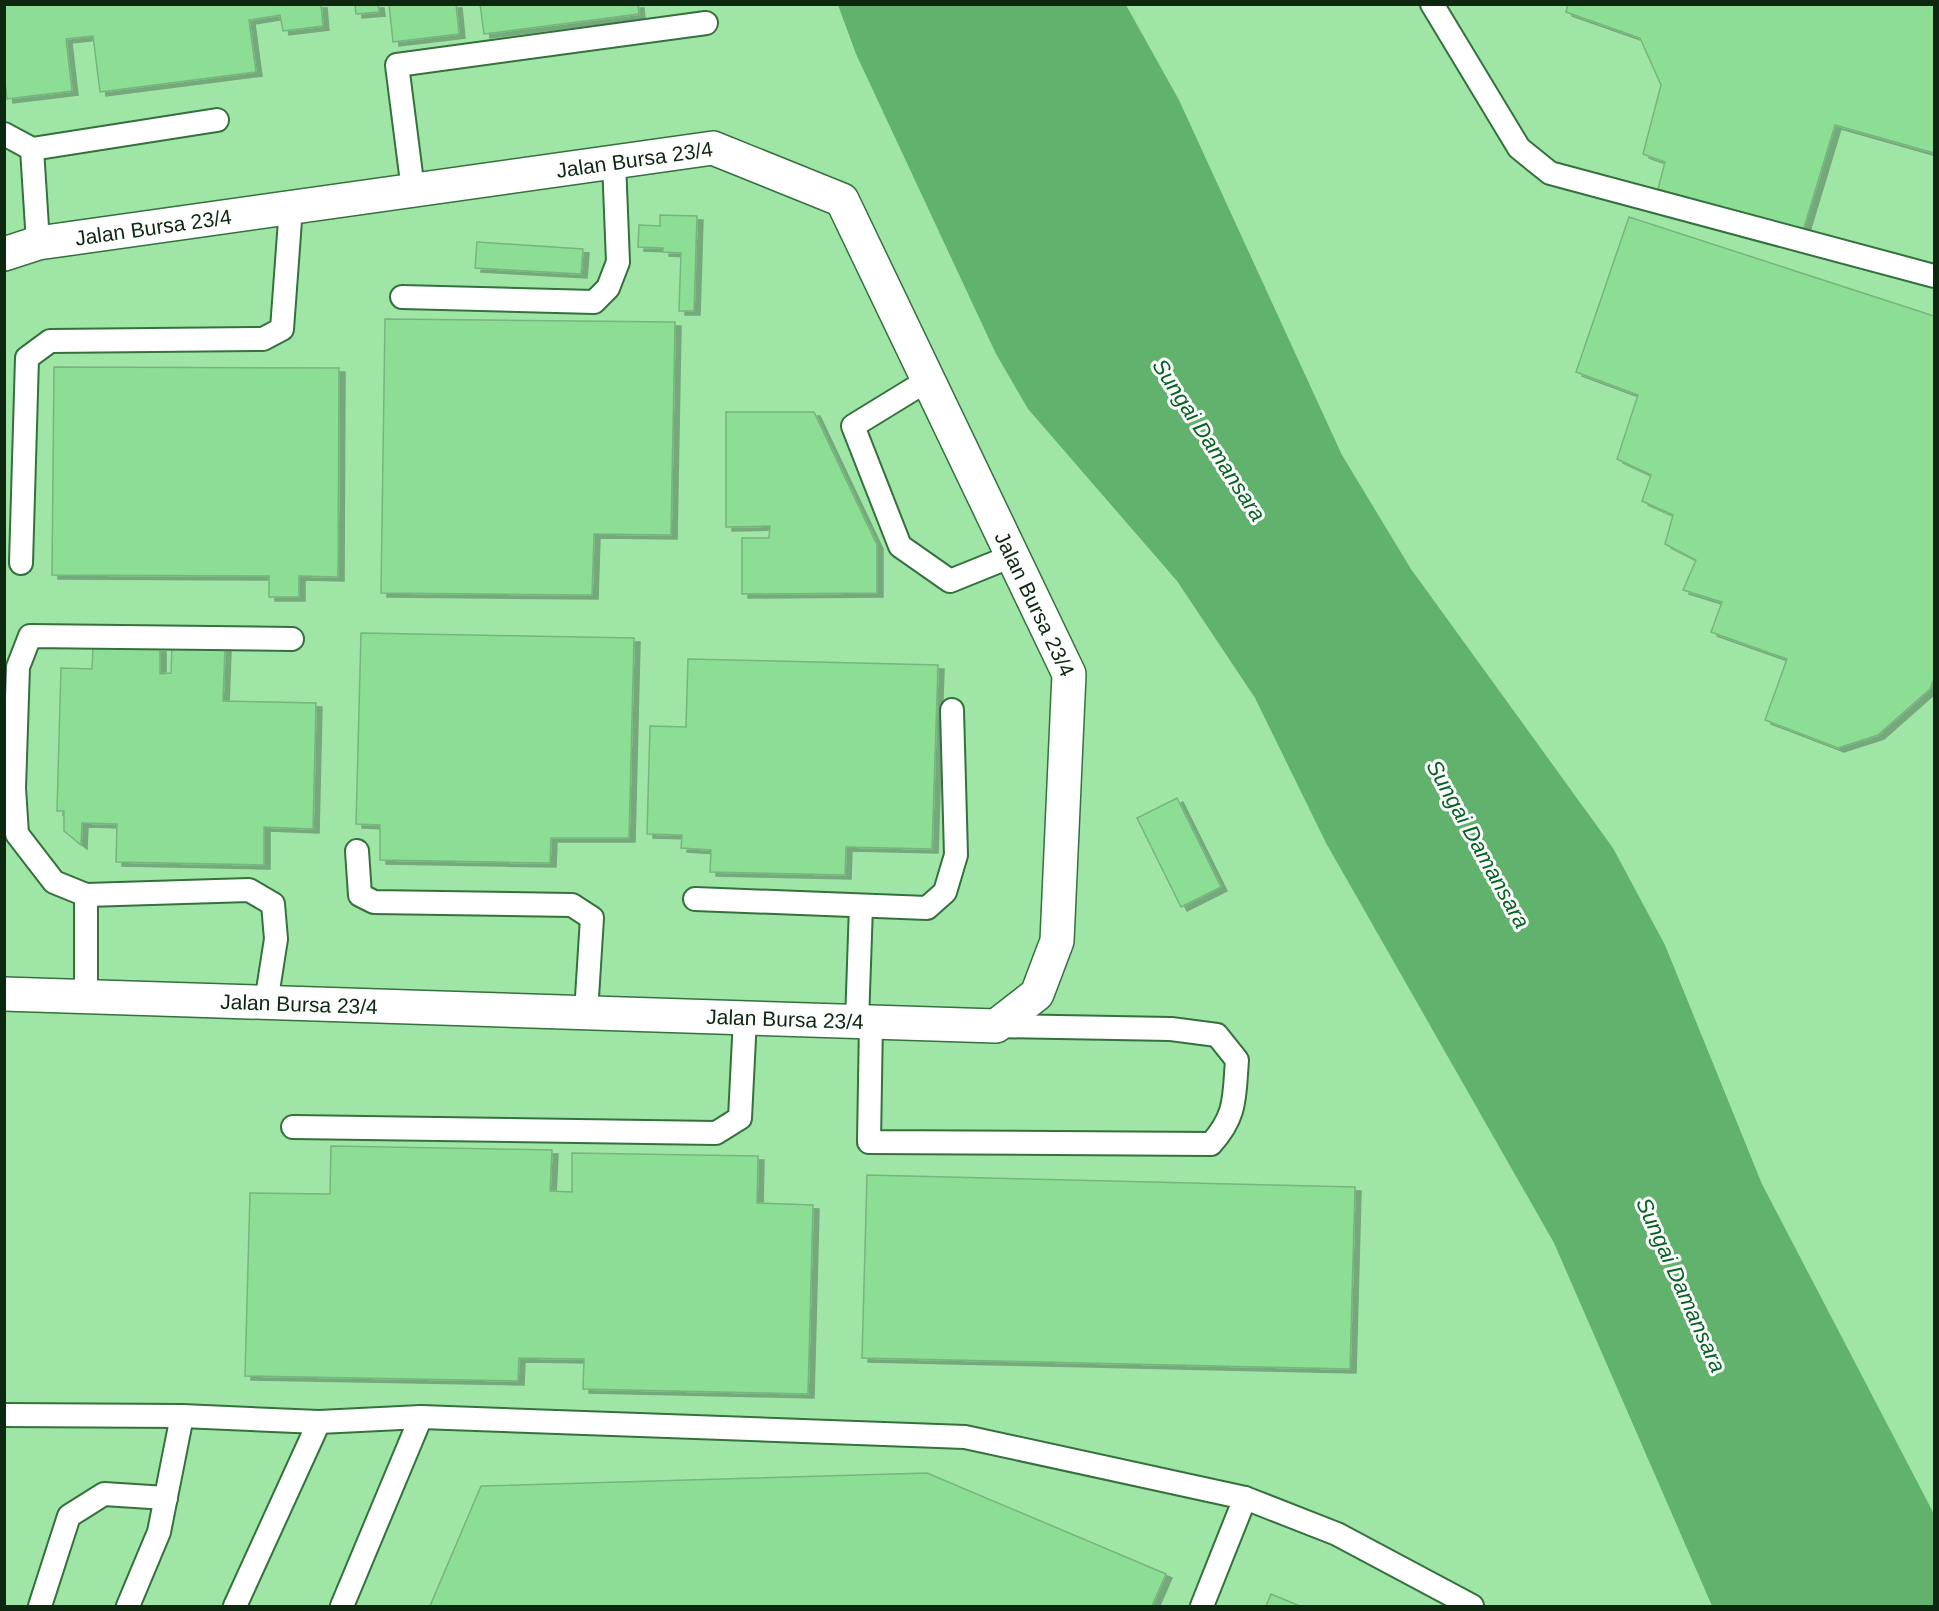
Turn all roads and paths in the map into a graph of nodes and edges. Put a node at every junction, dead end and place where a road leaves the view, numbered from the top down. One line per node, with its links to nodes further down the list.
1 (1432, 4): 11 (lane)
2 (706, 23): 7 (lane)
3 (217, 120): 5 (lane)
4 (4, 134): 5 (lane)
5 (32, 149): 9 (lane)
6 (614, 162): 7 (street, Jalan Bursa 23/4); 12 (lane); 13 (street, Jalan Bursa 23/4)
7 (413, 190): 8 (street, Jalan Bursa 23/4)
8 (291, 207): 9 (street, Jalan Bursa 23/4); 15 (lane)
9 (38, 243): 10 (street, Jalan Bursa 23/4)
10 (4, 254)
11 (1935, 276)
12 (402, 297)
13 (928, 380): 14 (street, Jalan Bursa 23/4); 14 (lane)
14 (1012, 556): 28 (street, Jalan Bursa 23/4)
15 (21, 563)
16 (292, 639): 19 (lane)
17 (952, 710): 21 (lane)
18 (357, 851): 25 (lane)
19 (86, 896): 23 (lane); 24 (lane)
20 (695, 899): 21 (lane)
21 (861, 906): 27 (lane)
22 (4, 994): 23 (street, Jalan Bursa 23/4)
23 (86, 997): 24 (street, Jalan Bursa 23/4)
24 (266, 1003): 25 (street, Jalan Bursa 23/4)
25 (586, 1013): 26 (street, Jalan Bursa 23/4)
26 (745, 1018): 27 (street, Jalan Bursa 23/4); 29 (lane)
27 (864, 1022): 28 (street, Jalan Bursa 23/4); 28 (lane)
28 (996, 1026)
29 (293, 1127)
30 (4, 1415): 31 (lane)
31 (182, 1416): 33 (lane); 34 (lane)
32 (421, 1417): 33 (lane); 35 (lane); 39 (lane)
33 (319, 1422): 38 (lane)
34 (166, 1498): 36 (lane); 37 (lane)
35 (1245, 1498): 40 (lane); 41 (lane)
36 (40, 1606)
37 (128, 1606)
38 (235, 1606)
39 (342, 1606)
40 (1202, 1606)
41 (1472, 1606)

